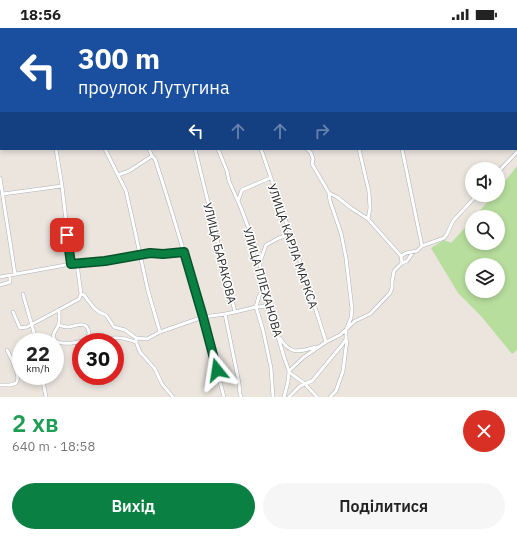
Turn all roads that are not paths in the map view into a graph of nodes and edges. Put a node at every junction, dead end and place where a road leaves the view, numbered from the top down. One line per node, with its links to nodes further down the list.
1 (56, 150): 16 (street)
2 (106, 150): 13 (street)
3 (149, 150): 11 (street)
4 (195, 150): 43 (street, УЛИЦА БАРАКОВА)
5 (218, 150): 19 (street, УЛИЦА ПЛЕХАНОВА)
6 (261, 150): 15 (street, УЛИЦА КАРЛА МАРКСА)
7 (308, 150): 17 (street)
8 (359, 150): 21 (street)
9 (402, 150): 23 (street)
10 (517, 152): 12 (street)
11 (152, 156): 13 (street); 25 (street)
12 (505, 165)
13 (118, 175): 26 (street)
14 (0, 178): 18 (street)
15 (270, 178): 19 (street); 22 (street, УЛИЦА КАРЛА МАРКСА)
16 (62, 186): 18 (street); 29 (street)
17 (329, 193): 21 (street); 48 (street)
18 (3, 194): 32 (street)
19 (238, 201): 31 (street, УЛИЦА ПЛЕХАНОВА)
20 (471, 202): 23 (street)
21 (368, 219): 27 (street)
22 (290, 234): 31 (street); 56 (street, УЛИЦА КАРЛА МАРКСА)
23 (422, 246): 24 (street)
24 (414, 251): 27 (street); 28 (street)
25 (184, 252): 26 (street); 45 (street)
26 (140, 254): 30 (street); 49 (street)
27 (401, 256): 28 (street)
28 (402, 263): 48 (street)
29 (71, 264): 30 (street); 32 (street)
30 (77, 264): 38 (street)
31 (259, 264): 36 (street, УЛИЦА ПЛЕХАНОВА)
32 (15, 274): 33 (street)
33 (10, 275): 34 (street); 35 (street)
34 (0, 277)
35 (0, 285)
36 (265, 286): 39 (street, УЛИЦА ПЛЕХАНОВА); 40 (street)
37 (23, 294): 46 (street)
38 (81, 294): 41 (street); 53 (street)
39 (269, 306): 40 (street); 51 (street, УЛИЦА ПЛЕХАНОВА)
40 (256, 307): 43 (street); 67 (street)
41 (59, 310): 46 (street); 47 (street)
42 (12, 312): 46 (street)
43 (235, 312): 44 (street, УЛИЦА БАРАКОВА)
44 (225, 314): 45 (street); 66 (street, УЛИЦА БАРАКОВА)
45 (203, 317): 49 (street); 65 (street)
46 (32, 324): 50 (street)
47 (58, 325): 47 (street)
48 (346, 330): 54 (street); 56 (street)
49 (160, 332): 53 (street)
50 (34, 333)
51 (278, 335): 57 (street); 59 (street, УЛИЦА ПЛЕХАНОВА)
52 (124, 338): 55 (street)
53 (136, 338): 55 (street)
54 (346, 339): 60 (street); 71 (street)
55 (136, 342): 64 (street)
56 (326, 342): 57 (street)
57 (320, 346): 59 (street)
58 (7, 350): 61 (street)
59 (289, 371): 60 (street); 68 (street)
60 (305, 384): 69 (street); 70 (street)
61 (0, 385)
62 (44, 385): 63 (street)
63 (46, 397)
64 (173, 397)
65 (224, 397)
66 (241, 397)
67 (273, 397)
68 (284, 397)
69 (289, 397)
70 (317, 397)
71 (330, 397)

